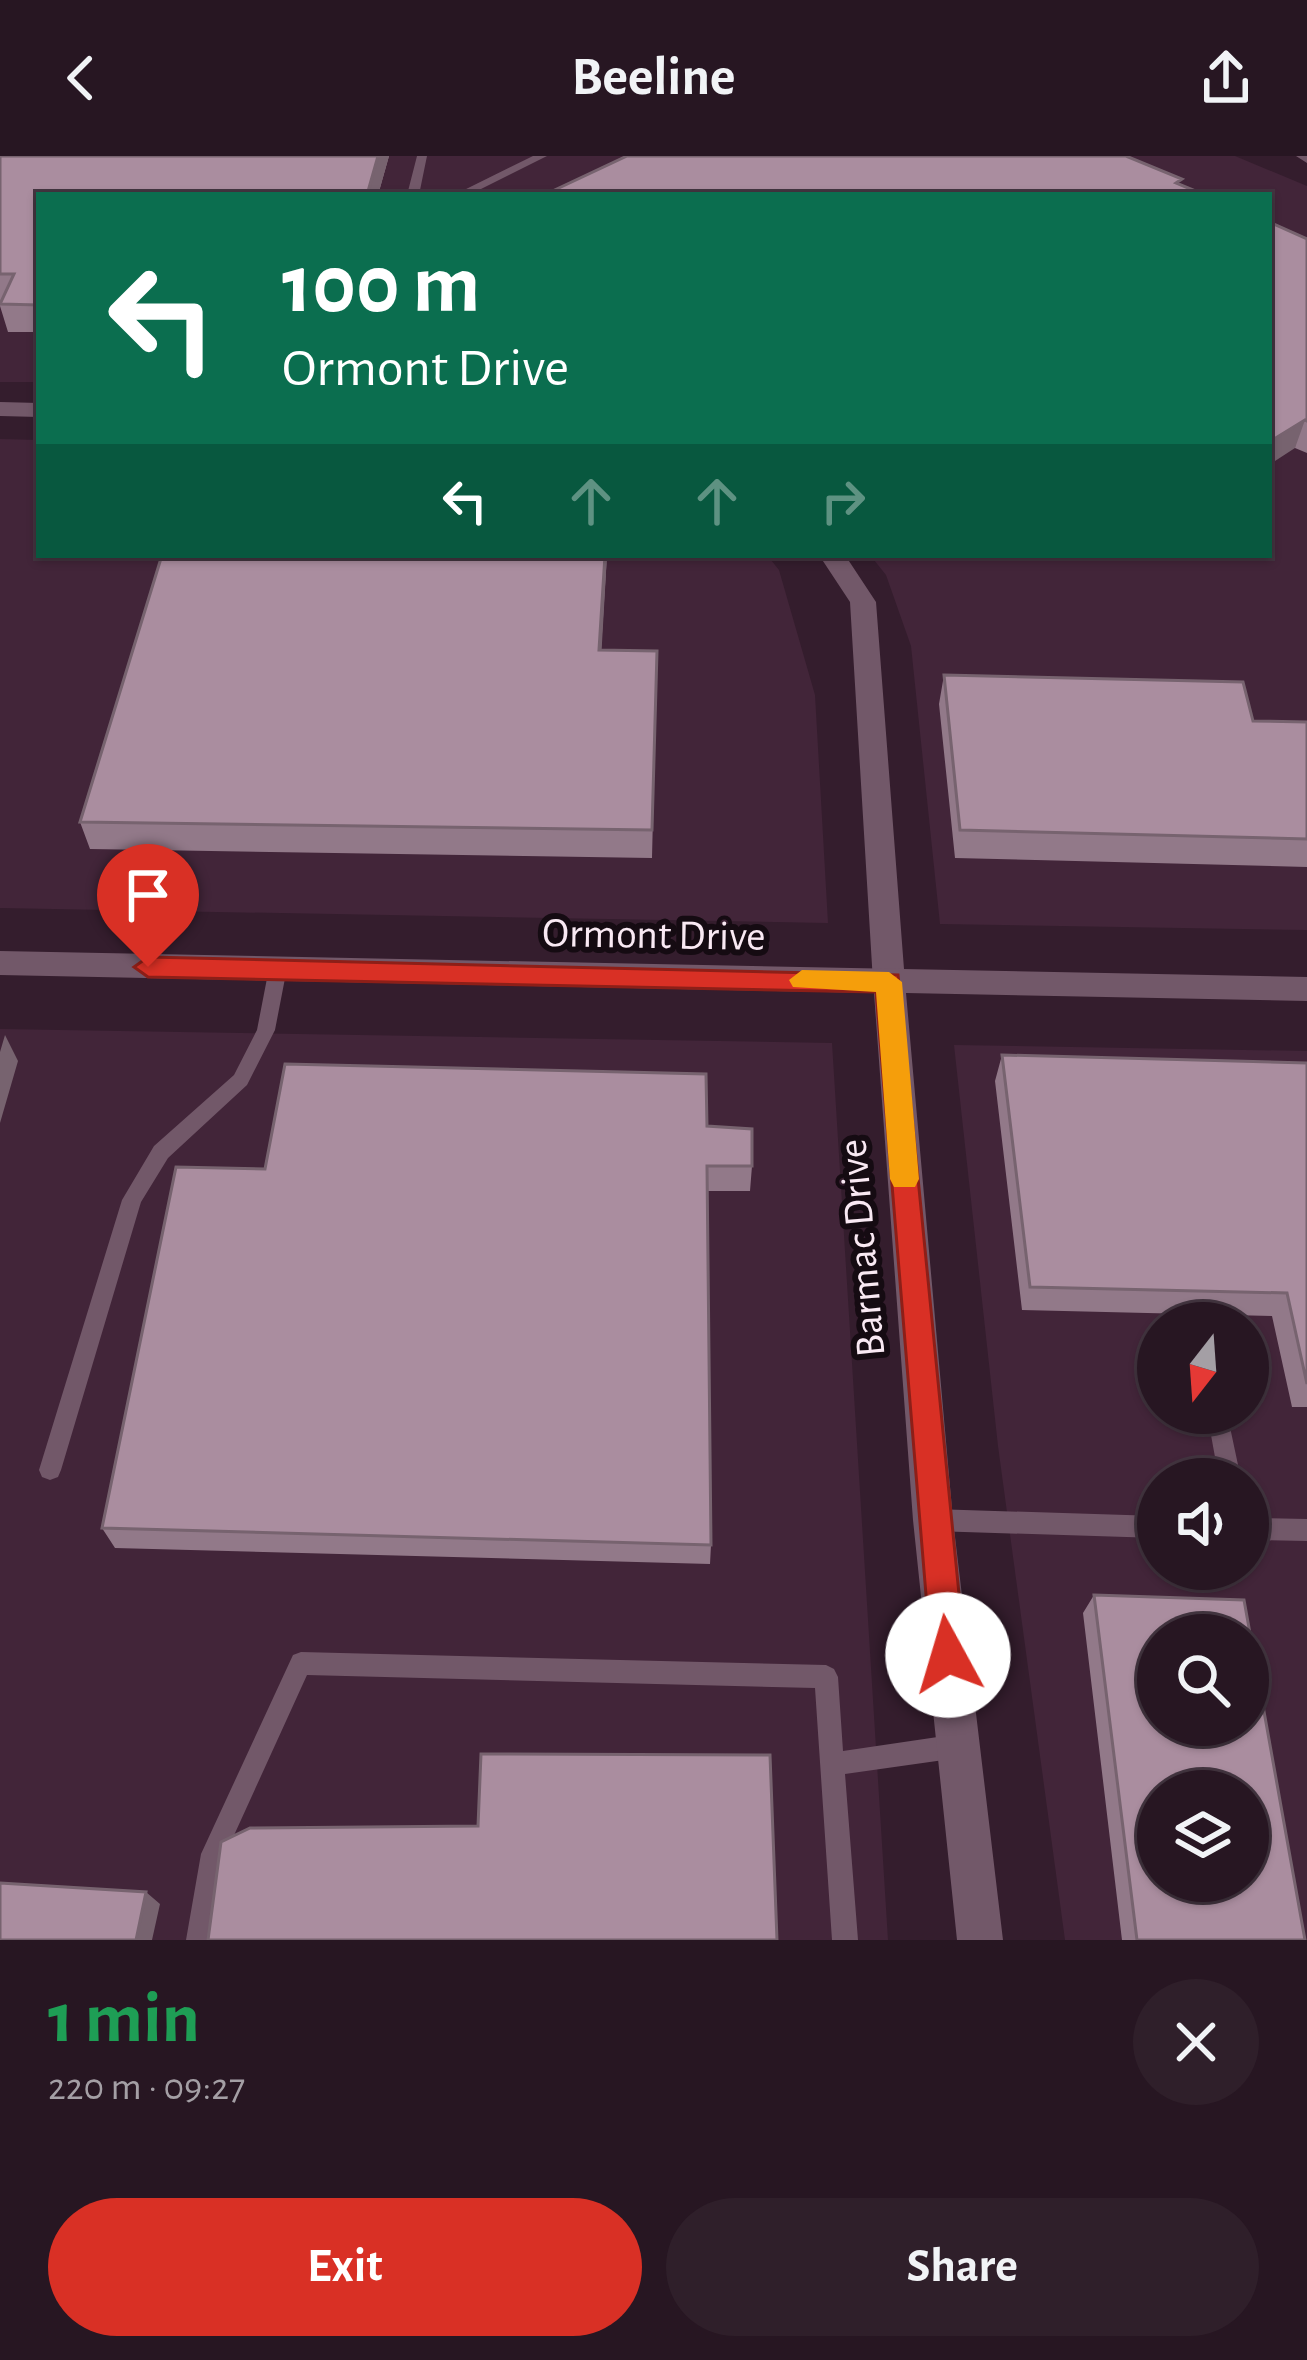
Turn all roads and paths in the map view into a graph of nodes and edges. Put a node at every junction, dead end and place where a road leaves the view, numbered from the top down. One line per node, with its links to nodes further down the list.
1 (422, 156): 3 (lane)
2 (542, 156): 4 (lane)
3 (414, 192)
4 (466, 192)
5 (0, 409): 6 (street)
6 (36, 410)
7 (834, 558): 10 (street, Barmac Drive)
8 (0, 963): 9 (street, Ormont Drive)
9 (278, 968): 10 (street, Ormont Drive); 12 (lane)
10 (889, 982): 11 (street, Ormont Drive); 13 (street, Barmac Drive)
11 (1307, 988)
12 (50, 1470)
13 (933, 1520): 14 (lane); 17 (street, Barmac Drive)
14 (1137, 1526)
15 (1269, 1528): 16 (lane)
16 (1307, 1529)
17 (958, 1746): 18 (lane); 21 (street, Barmac Drive)
18 (833, 1764): 19 (lane); 20 (lane)
19 (199, 1940)
20 (845, 1940)
21 (980, 1940)

